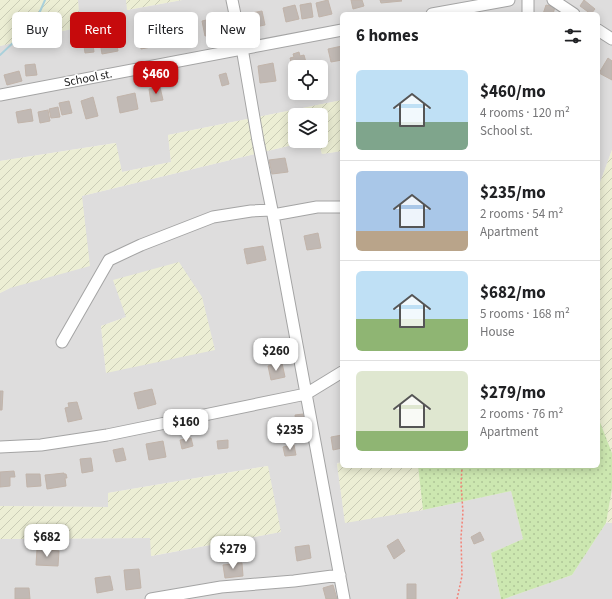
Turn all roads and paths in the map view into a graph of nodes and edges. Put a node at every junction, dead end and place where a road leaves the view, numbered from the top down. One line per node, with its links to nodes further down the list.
1 (232, 0): 5 (street)
2 (509, 0): 6 (street)
3 (528, 0): 7 (street)
4 (553, 0): 8 (street)
5 (234, 12)
6 (443, 12)
7 (528, 12)
8 (571, 12)
9 (340, 30): 12 (street, School st.)
10 (600, 31): 11 (street)
11 (612, 39)
12 (260, 45)
13 (242, 48): 14 (street, School st.); 16 (street)
14 (0, 95)
15 (340, 207): 16 (street)
16 (273, 213): 17 (street); 19 (street)
17 (62, 342)
18 (340, 373): 19 (street)
19 (306, 394): 20 (street); 22 (street)
20 (0, 447)
21 (462, 468): 25 (path)
22 (340, 575): 23 (street); 24 (street)
23 (151, 599)
24 (344, 599)
25 (457, 599)

